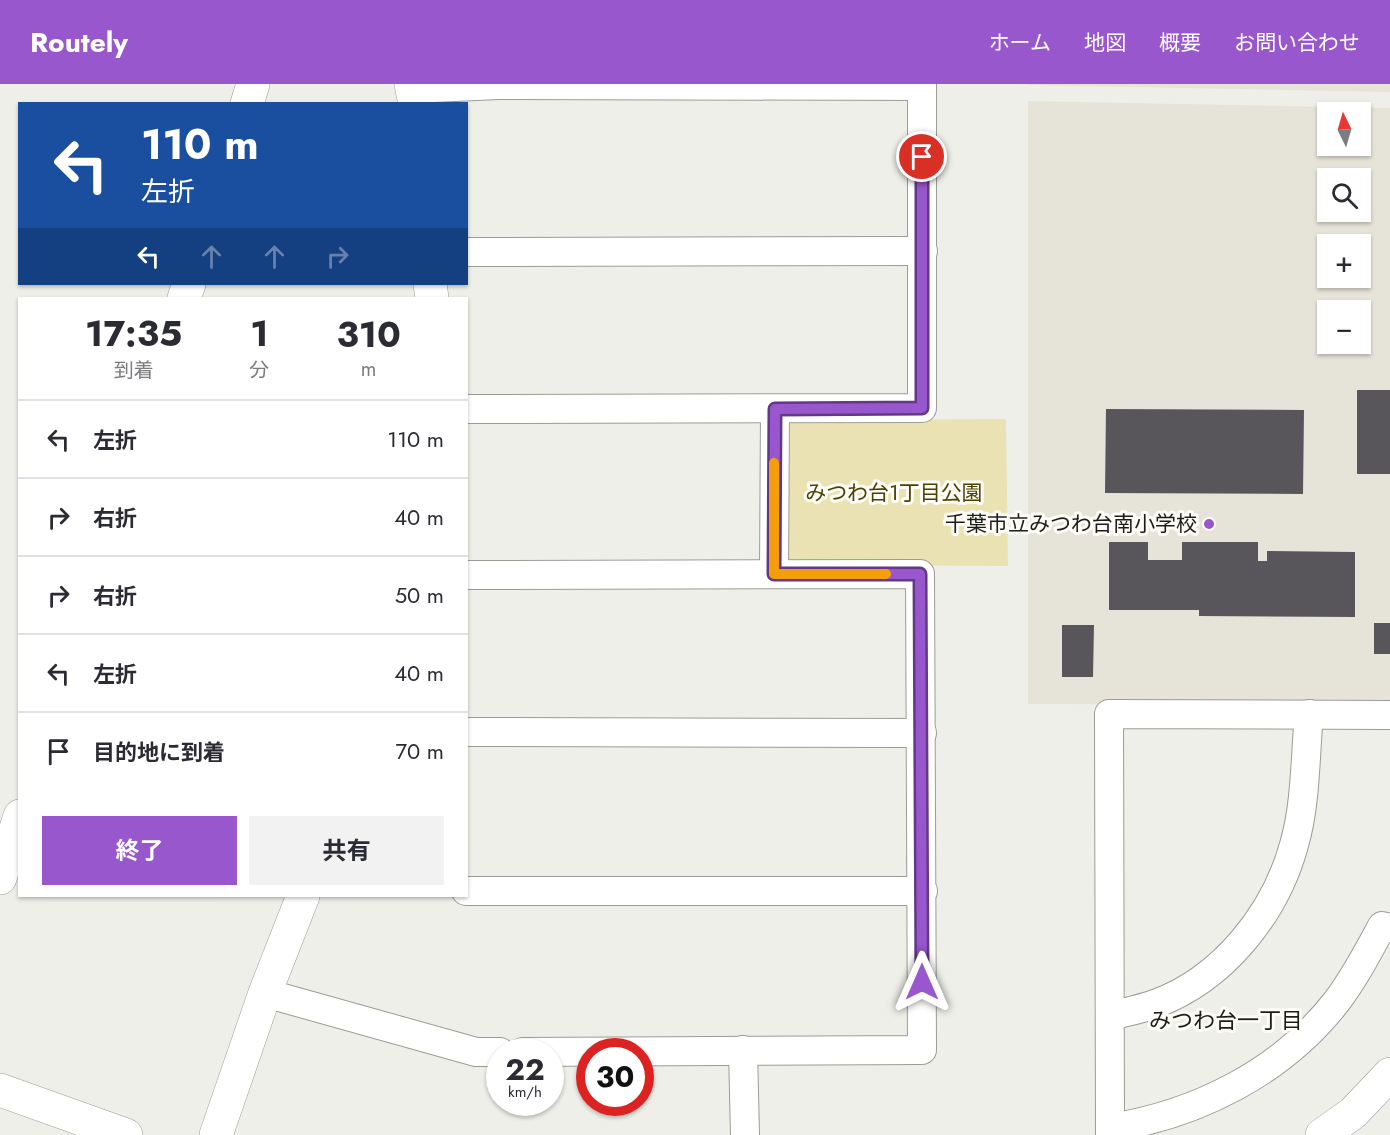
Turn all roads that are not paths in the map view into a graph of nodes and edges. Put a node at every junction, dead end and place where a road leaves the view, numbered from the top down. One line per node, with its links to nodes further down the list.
1 (253, 84): 5 (street)
2 (498, 84): 3 (street); 4 (street)
3 (922, 85): 6 (street)
4 (413, 92)
5 (248, 102)
6 (923, 251): 7 (street); 9 (street)
7 (468, 252)
8 (468, 409): 9 (street)
9 (775, 409): 10 (street)
10 (774, 574): 11 (street); 15 (street)
11 (468, 575)
12 (1309, 714): 13 (street); 23 (street); 23 (street)
13 (1390, 715)
14 (468, 732): 15 (street)
15 (922, 734): 19 (street)
16 (18, 822): 17 (street)
17 (0, 878)
18 (468, 891): 19 (street)
19 (922, 891): 24 (street)
20 (303, 897): 22 (street)
21 (1390, 928): 29 (street)
22 (265, 993): 25 (street); 31 (street)
23 (1111, 1016): 29 (street)
24 (743, 1050): 26 (street); 32 (street)
25 (486, 1052)
26 (564, 1052)
27 (1390, 1074): 33 (street)
28 (0, 1090): 30 (street)
29 (1111, 1131)
30 (126, 1135)
31 (216, 1135)
32 (745, 1135)
33 (1323, 1135)

